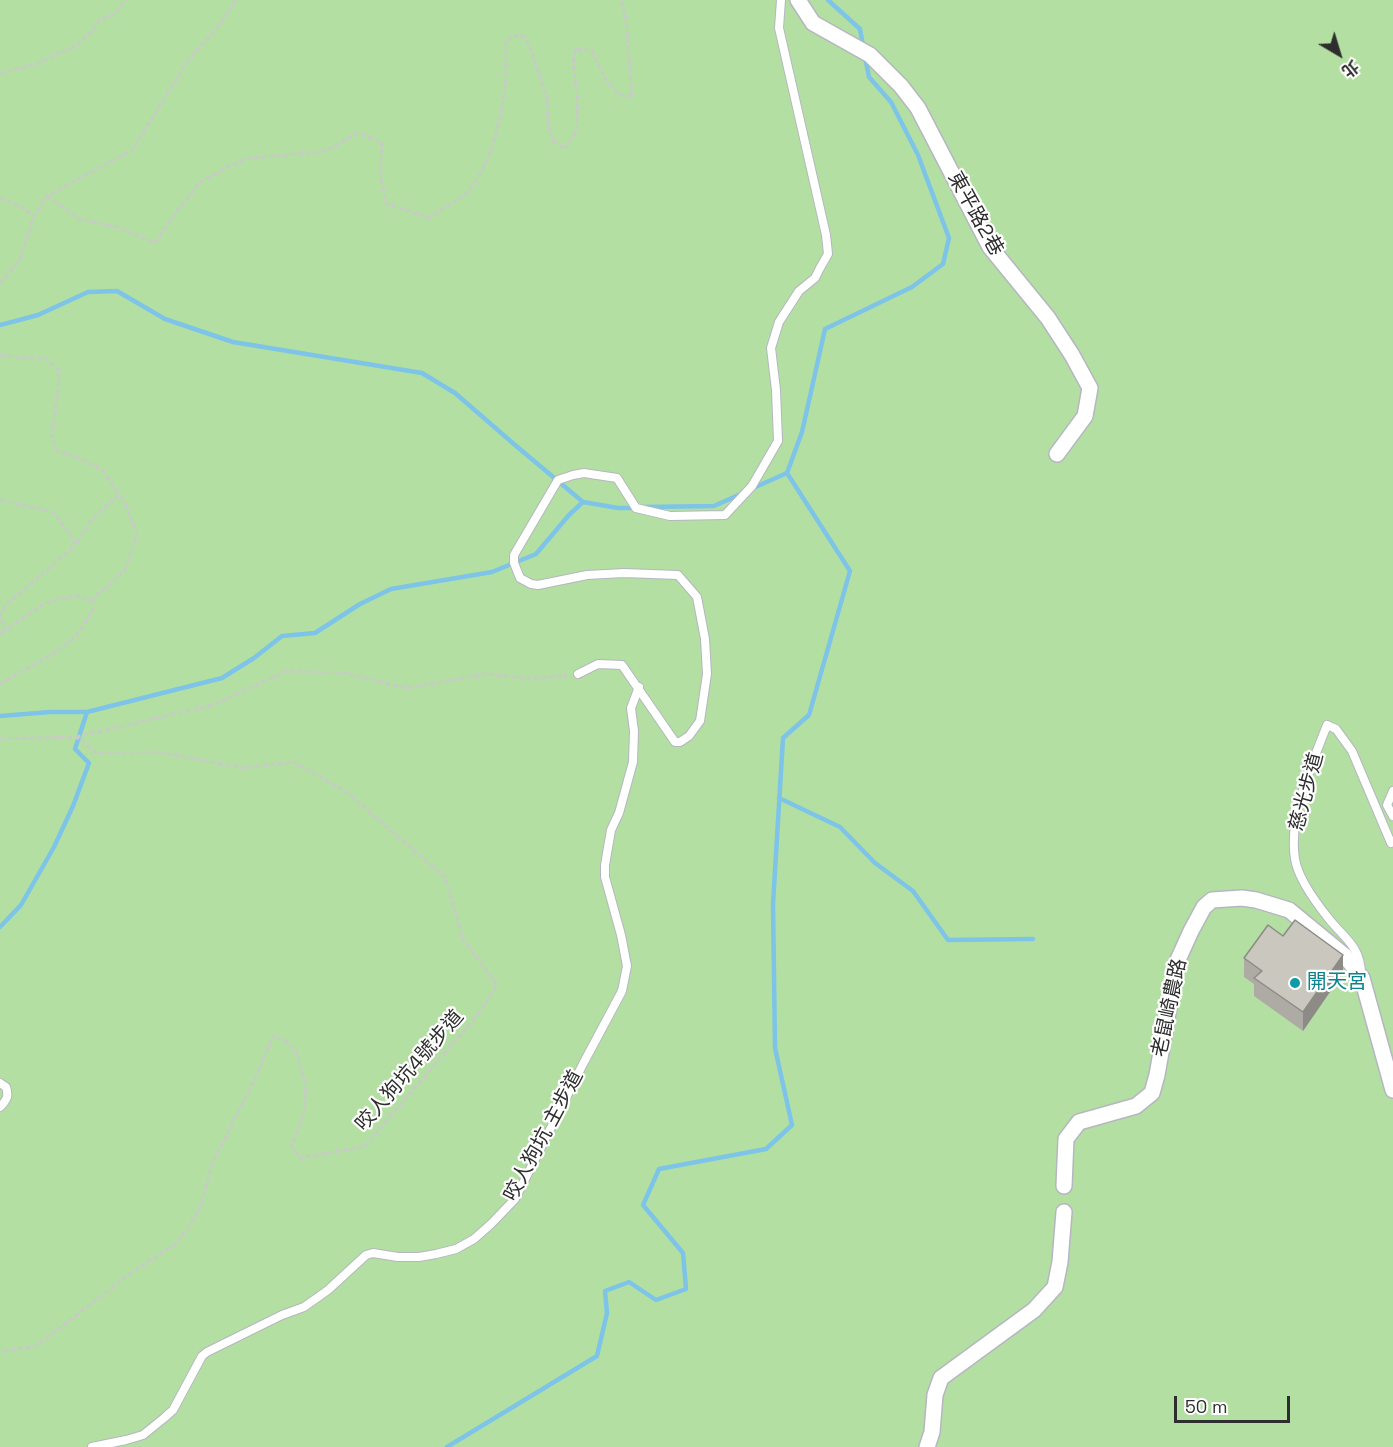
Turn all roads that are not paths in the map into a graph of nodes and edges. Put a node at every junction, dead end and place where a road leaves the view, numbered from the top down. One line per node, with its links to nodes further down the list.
1 (782, 0): 5 (lane)
2 (798, 0): 3 (street, 東平路2巷)
3 (1057, 454)
4 (578, 674): 5 (lane)
5 (639, 687): 15 (lane, 咬人狗坑 主步道)
6 (1393, 791): 7 (lane)
7 (1393, 816)
8 (1393, 842): 9 (lane, 慈光步道)
9 (1362, 978): 11 (street, 老鼠崎農路); 13 (street, 老鼠崎農路)
10 (0, 1083): 12 (lane)
11 (1393, 1090)
12 (0, 1107)
13 (1064, 1186)
14 (1064, 1212): 16 (street)
15 (92, 1447)
16 (927, 1447)

